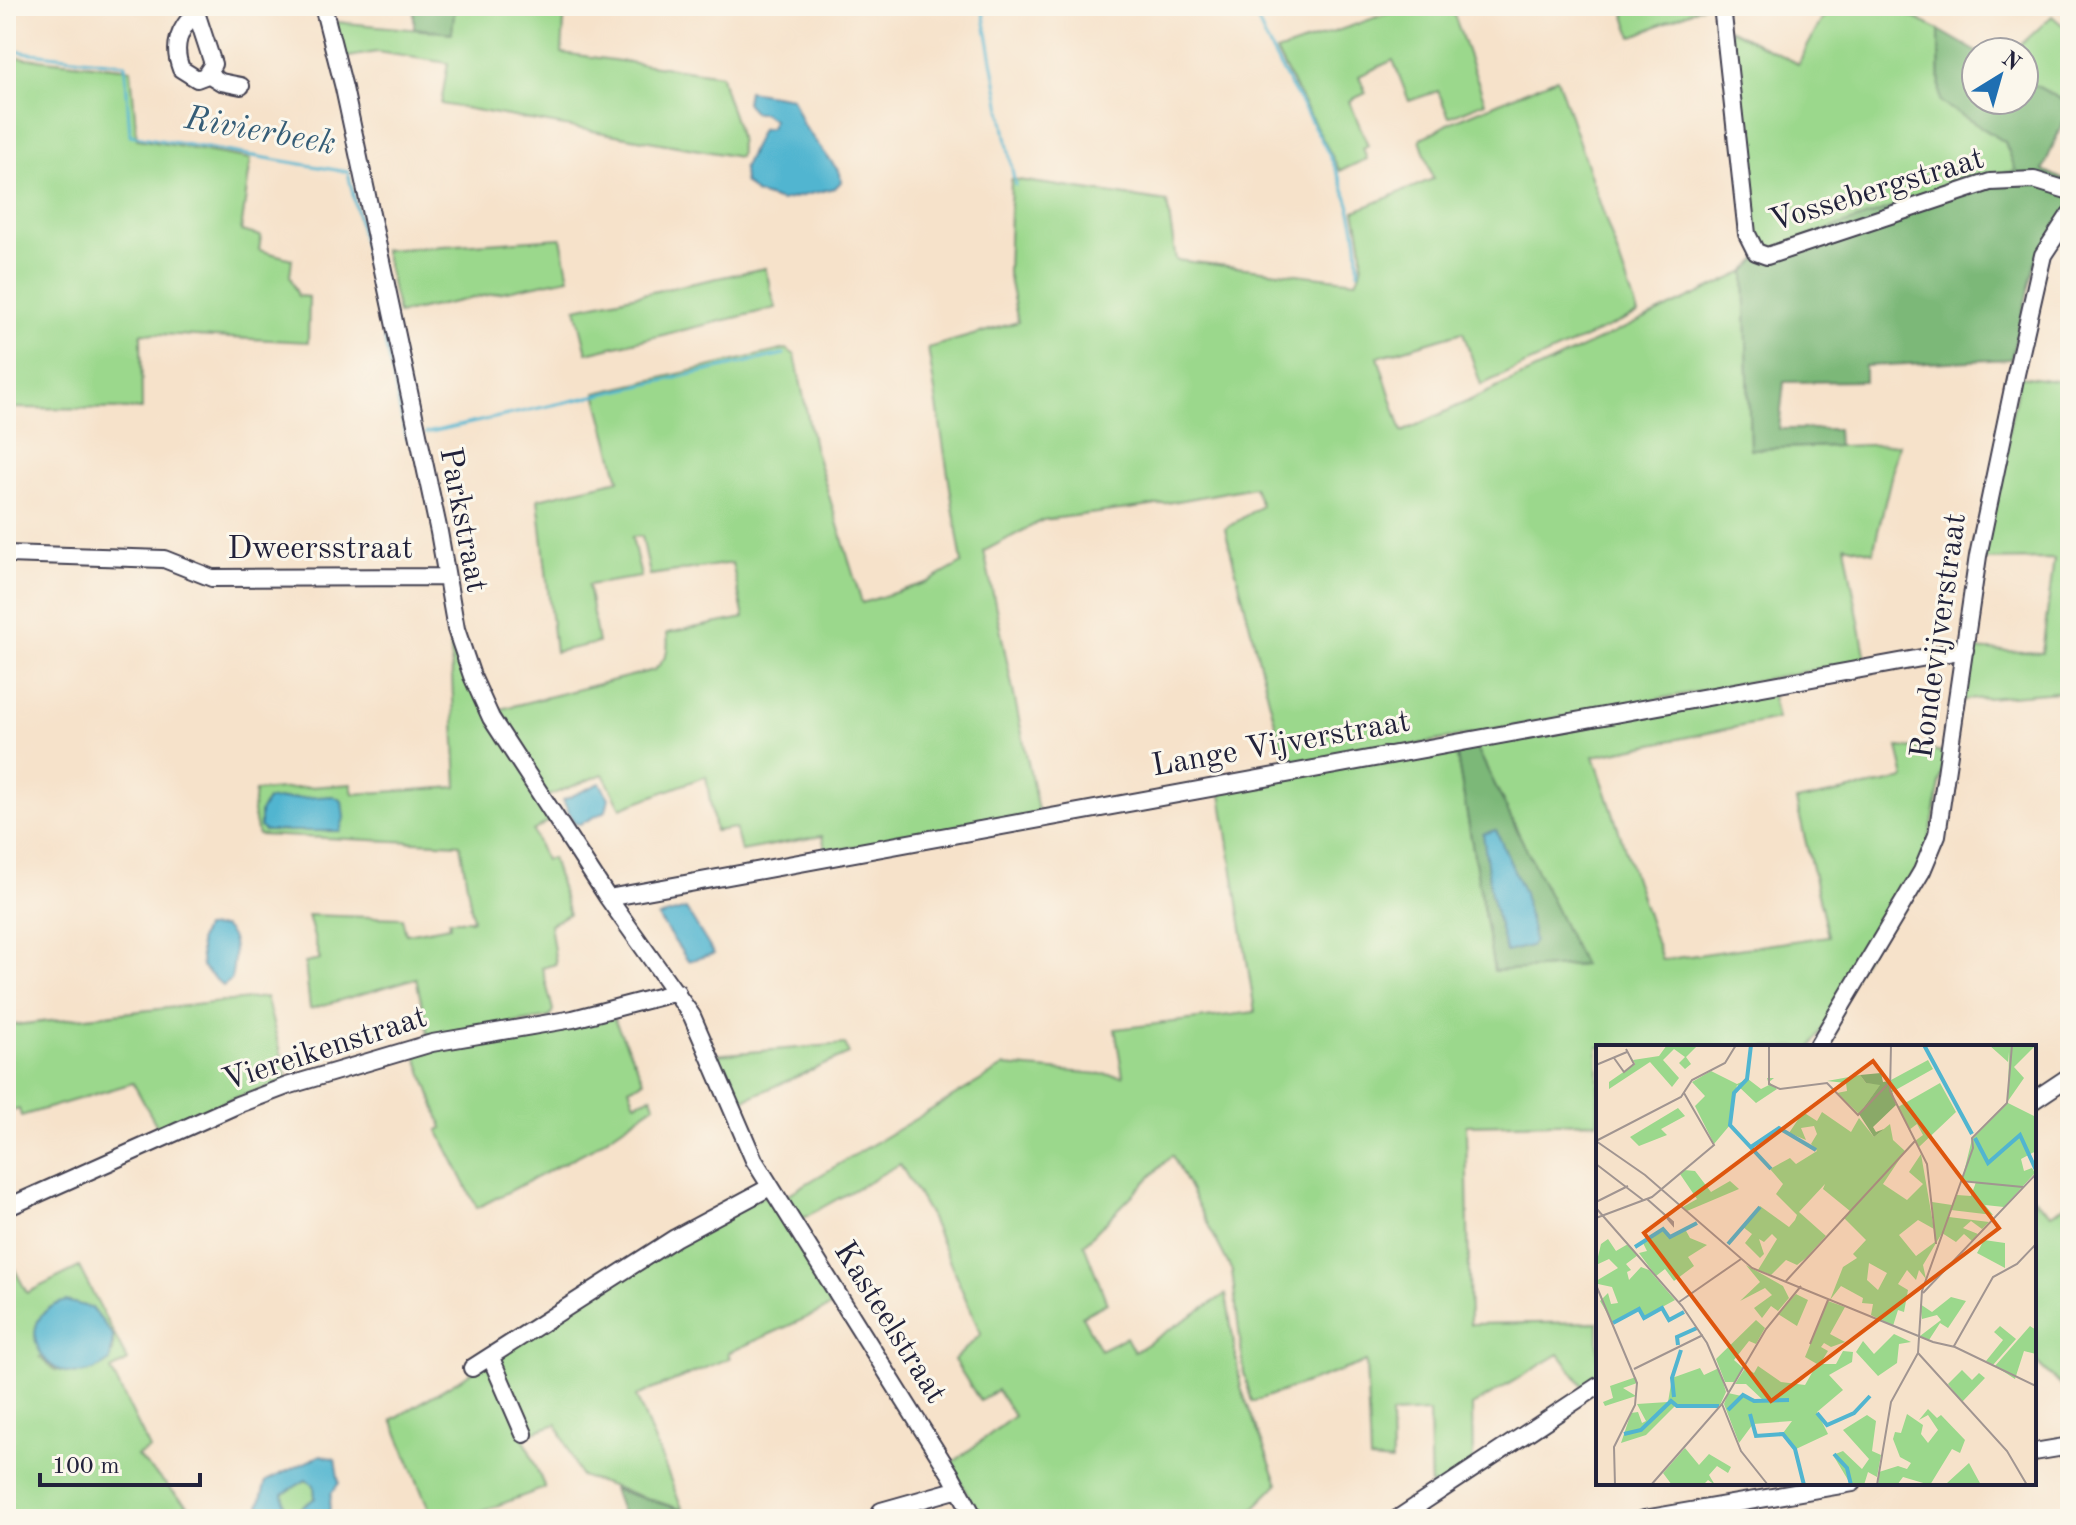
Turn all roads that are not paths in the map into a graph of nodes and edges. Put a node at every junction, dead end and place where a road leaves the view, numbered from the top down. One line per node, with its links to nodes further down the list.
1 (323, 6): 9 (street, Parkstraat)
2 (1722, 6): 6 (street, Vossebergstraat)
3 (195, 9): 4 (street); 4 (street)
4 (208, 74): 5 (street)
5 (241, 86)
6 (2070, 191)
7 (2070, 214): 10 (street, Rondevijverstraat)
8 (6, 554): 9 (street, Dweersstraat)
9 (445, 577): 11 (street, Parkstraat)
10 (1965, 650): 11 (street, Lange Vijverstraat); 13 (street, Rondevijverstraat)
11 (608, 898): 12 (street, Parkstraat)
12 (677, 992): 16 (street, Kasteelstraat); 17 (street, Viereikenstraat)
13 (1818, 1045)
14 (2068, 1082): 15 (street)
15 (2036, 1099)
16 (770, 1187): 18 (street); 25 (street, Kasteelstraat)
17 (6, 1208)
18 (491, 1358): 19 (street); 21 (street)
19 (472, 1368)
20 (1596, 1387): 28 (street)
21 (524, 1434)
22 (2070, 1446): 23 (street)
23 (2036, 1452)
24 (1841, 1485): 29 (street)
25 (959, 1489): 26 (street); 27 (street, Kasteelstraat)
26 (881, 1511)
27 (975, 1519)
28 (1397, 1519)
29 (1644, 1519)

